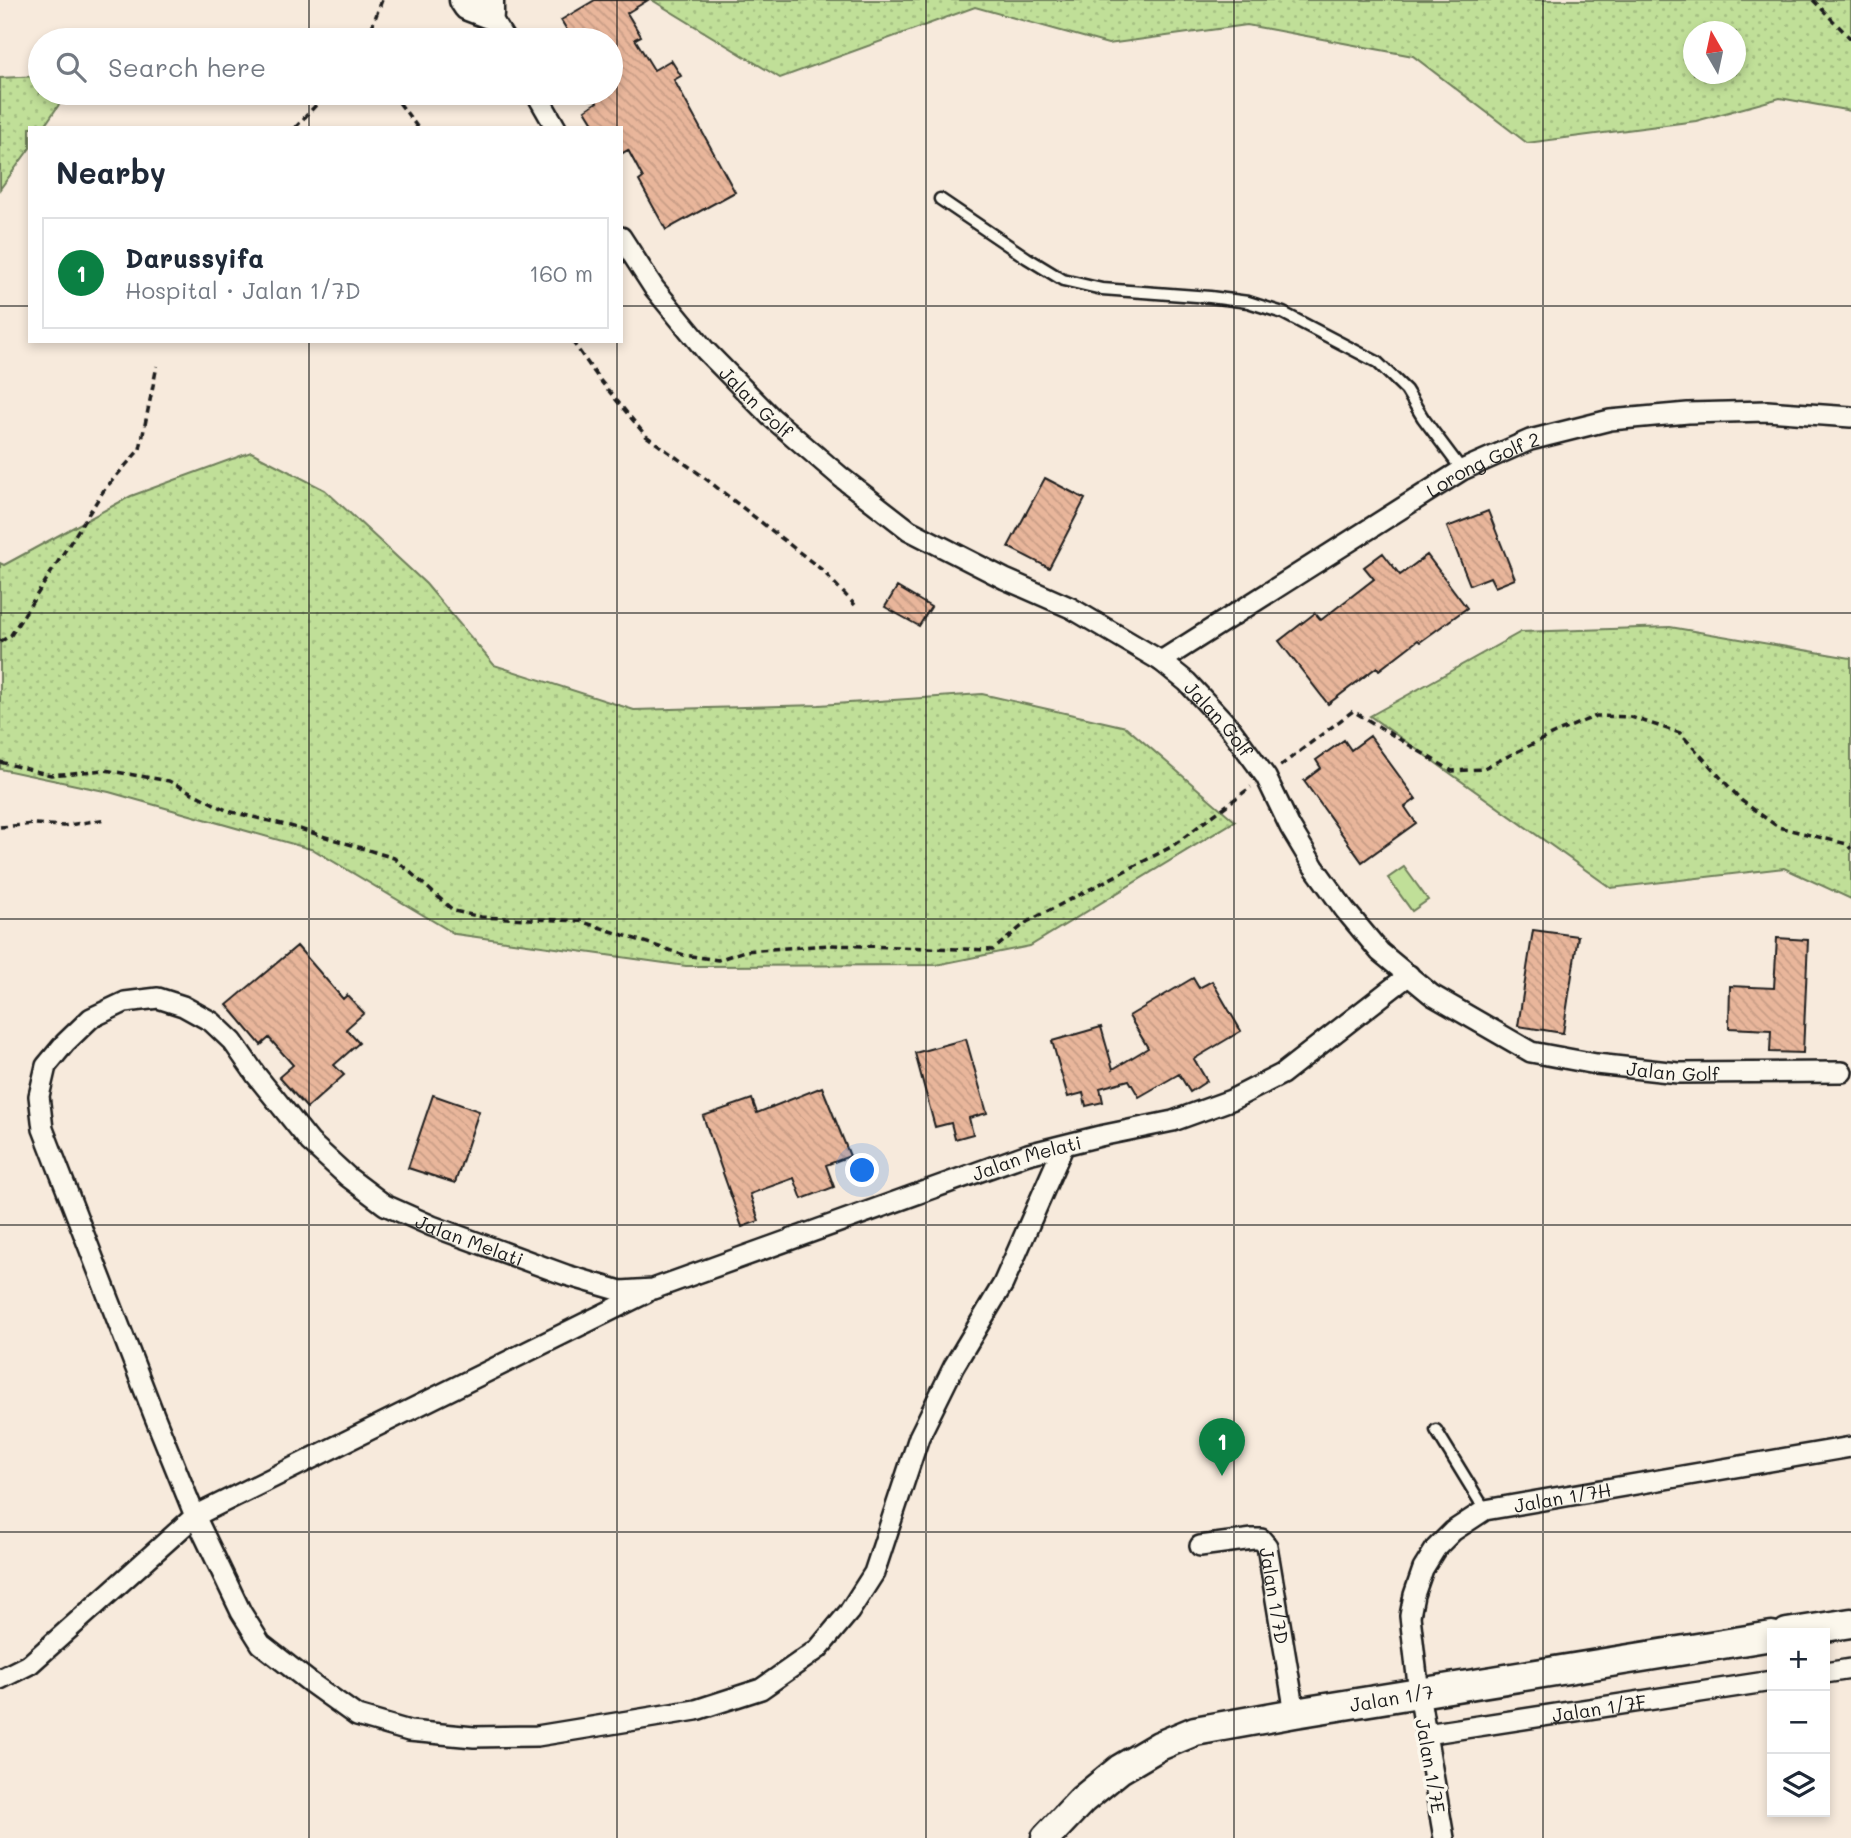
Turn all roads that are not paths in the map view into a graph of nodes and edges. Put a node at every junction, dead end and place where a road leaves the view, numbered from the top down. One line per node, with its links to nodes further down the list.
1 (464, 0): 2 (street)
2 (489, 7): 3 (street)
3 (499, 28)
4 (543, 105): 5 (street)
5 (555, 126)
6 (940, 199): 9 (lane)
7 (623, 240): 10 (street, Jalan Golf)
8 (1851, 416): 9 (street, Lorong Golf 2)
9 (1462, 470): 10 (street, Lorong Golf 2)
10 (1161, 661): 11 (street, Jalan Golf)
11 (1409, 975): 12 (street, Jalan Golf); 13 (street, Jalan Melati)
12 (1842, 1072)
13 (1064, 1145): 14 (street, Jalan Melati); 18 (street, Jalan Melati)
14 (653, 1289): 18 (street); 18 (street, Jalan Melati)
15 (1436, 1430): 17 (lane)
16 (1851, 1447): 17 (street, Jalan 1/7H)
17 (1485, 1510): 27 (street, Jalan 1/7H)
18 (195, 1516): 25 (street)
19 (1200, 1546): 28 (street, Jalan 1/7D)
20 (1851, 1623): 21 (street)
21 (1819, 1628)
22 (1767, 1637): 27 (street, Jalan 1/7)
23 (1851, 1669): 24 (street)
24 (1830, 1672)
25 (0, 1679)
26 (1767, 1682): 29 (street, Jalan 1/7F)
27 (1419, 1693): 28 (street, Jalan 1/7); 29 (street, Jalan 1/7E)
28 (1294, 1713): 30 (street, Jalan 1/7)
29 (1426, 1734): 31 (street, Jalan 1/7E)
30 (1046, 1838)
31 (1444, 1838)

